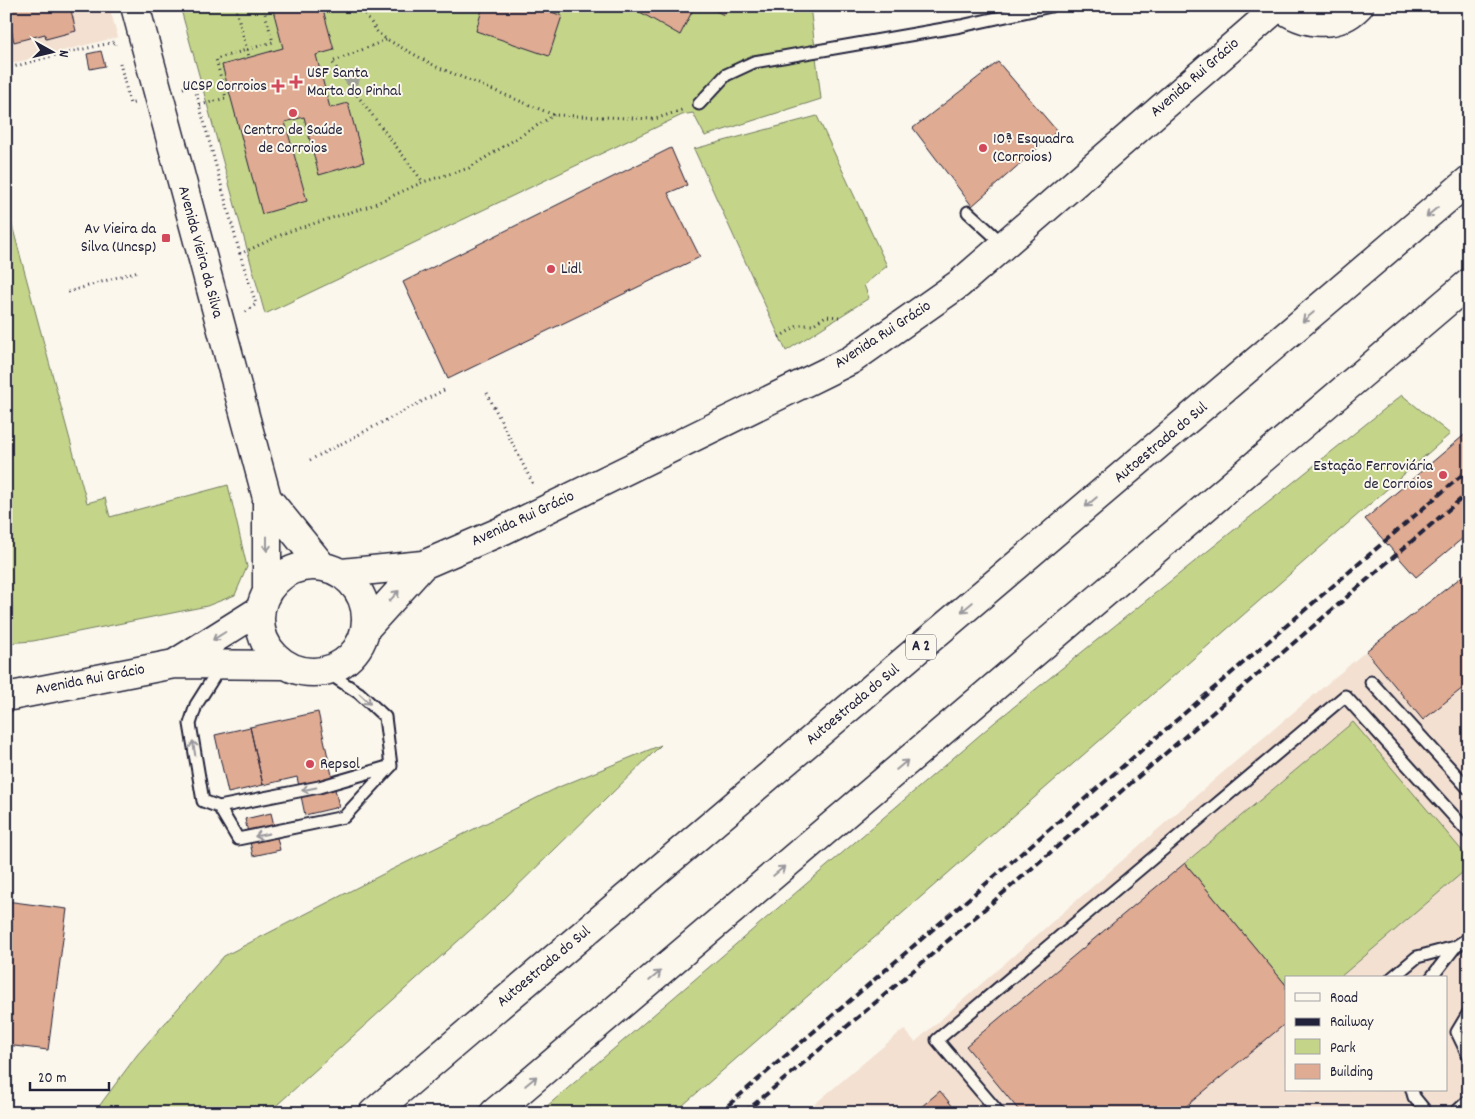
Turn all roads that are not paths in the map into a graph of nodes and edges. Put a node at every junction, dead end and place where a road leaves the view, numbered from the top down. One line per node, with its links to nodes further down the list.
1 (135, 6): 10 (main road, Avenida Vieira da Silva)
2 (1051, 6): 5 (lane)
3 (1279, 6): 4 (main road); 8 (main road, Avenida Rui Grácio)
4 (1359, 6)
5 (699, 104)
6 (1469, 180): 33 (main road, Autoestrada do Sul / A 2, one-way to 33)
7 (968, 212): 8 (lane)
8 (1004, 245): 11 (main road, Avenida Rui Grácio)
9 (1469, 283): 34 (main road, one-way to 9)
10 (267, 498): 12 (main road, Avenida Vieira da Silva); 13 (main road, Avenida Vieira da Silva, one-way to 13)
11 (423, 565): 12 (main road, Avenida Rui Grácio); 14 (main road, Avenida Rui Grácio, one-way to 11)
12 (332, 569): 13 (main road); 14 (main road)
13 (264, 600): 15 (main road, Avenida Rui Grácio, one-way to 15); 17 (main road)
14 (366, 628): 18 (main road)
15 (174, 664): 16 (main road, Avenida Rui Grácio); 20 (main road, Avenida Rui Grácio)
16 (222, 664): 17 (main road, Avenida Rui Grácio); 23 (lane, one-way to 16)
17 (284, 665): 18 (main road)
18 (325, 671): 21 (lane, one-way to 21)
19 (1371, 682): 22 (lane)
20 (6, 697)
21 (391, 766): 23 (lane, one-way to 23); 23 (lane, one-way to 23)
22 (1469, 789)
23 (219, 807)
24 (1469, 834): 35 (lane)
25 (1469, 938): 26 (lane)
26 (1455, 947): 27 (lane); 28 (lane)
27 (1394, 976)
28 (1433, 976)
29 (1469, 1012): 30 (lane)
30 (1469, 1057)
31 (1413, 1092): 36 (lane)
32 (1469, 1100): 37 (lane)
33 (373, 1113)
34 (494, 1113)
35 (999, 1113)
36 (1427, 1113)
37 (1455, 1113)

